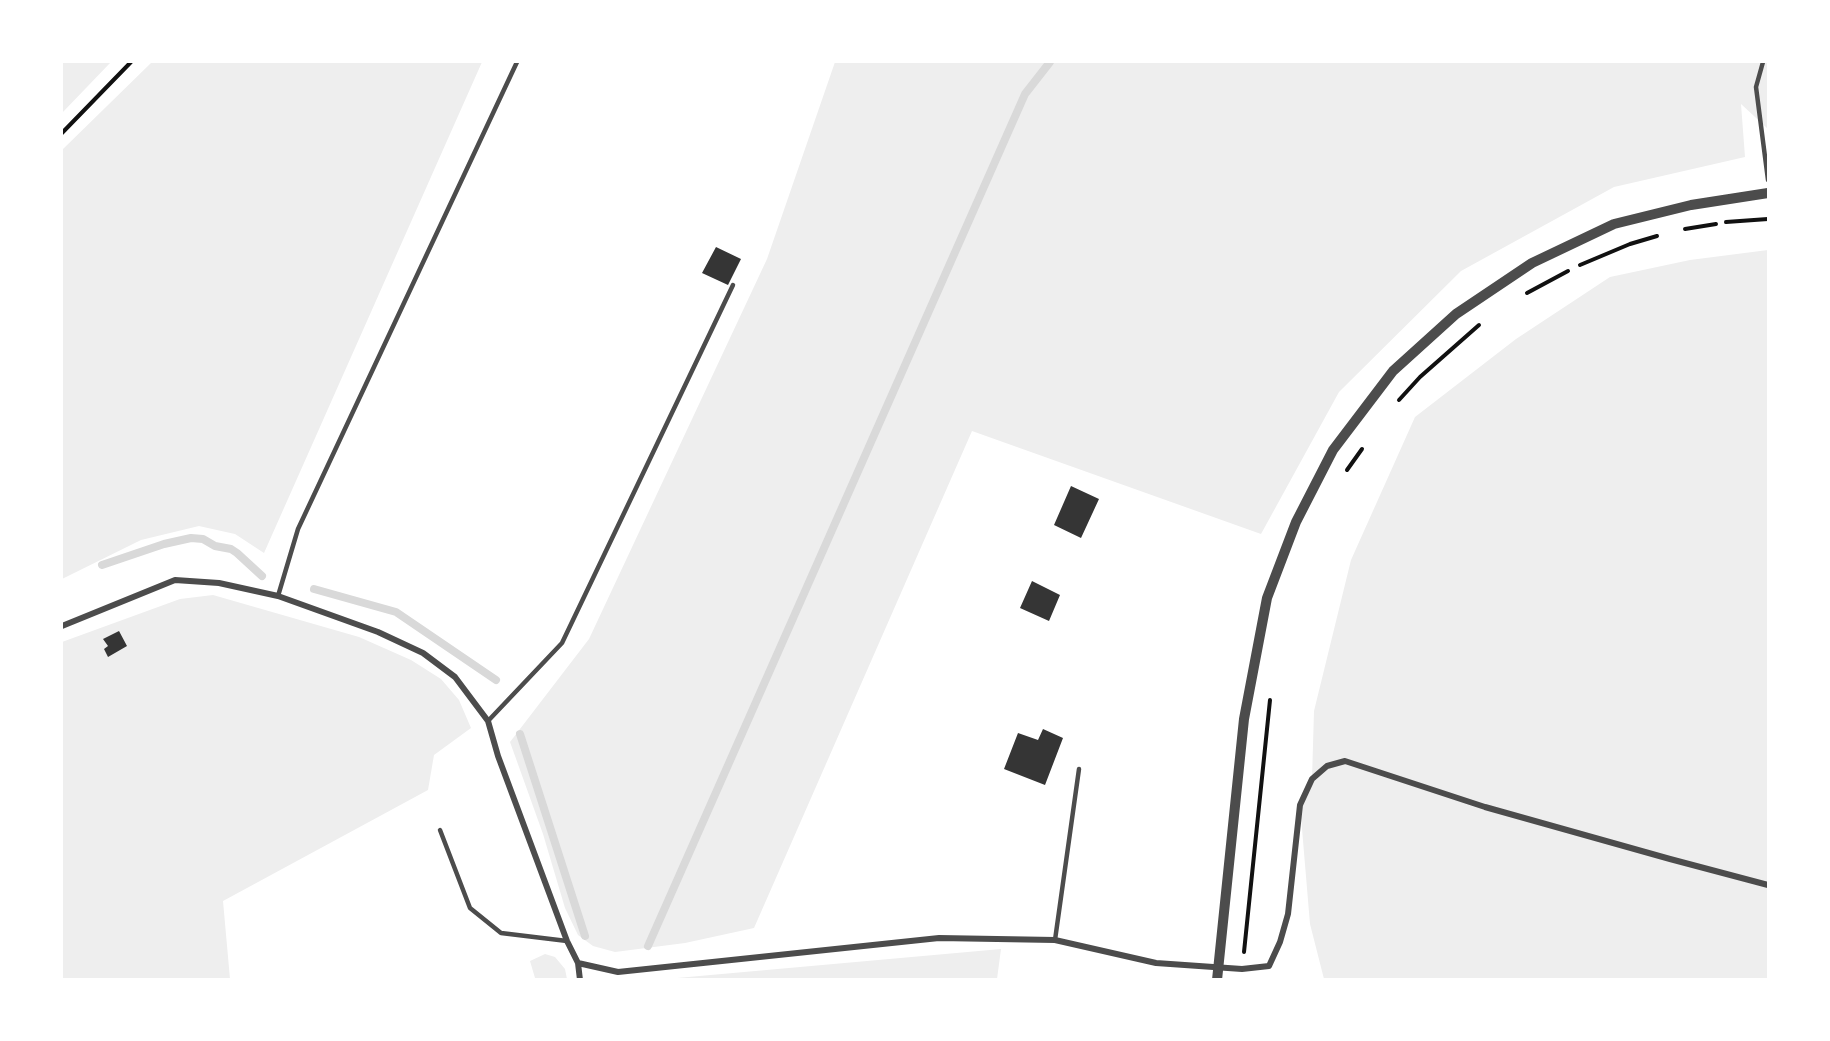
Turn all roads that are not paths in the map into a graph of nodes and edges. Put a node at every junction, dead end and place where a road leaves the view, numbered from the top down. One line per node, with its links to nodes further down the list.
1 (517, 62): 6 (lane)
2 (1764, 62): 3 (lane)
3 (1768, 180)
4 (1768, 193): 15 (street)
5 (733, 285): 8 (lane)
6 (278, 596): 7 (street); 8 (street)
7 (62, 626)
8 (488, 721): 13 (street)
9 (1079, 769): 12 (lane)
10 (440, 830): 13 (lane)
11 (1768, 885): 15 (street)
12 (1055, 940): 14 (street); 15 (street)
13 (567, 941): 14 (street)
14 (578, 963): 16 (street)
15 (1218, 968): 17 (street)
16 (580, 980)
17 (1217, 980)

